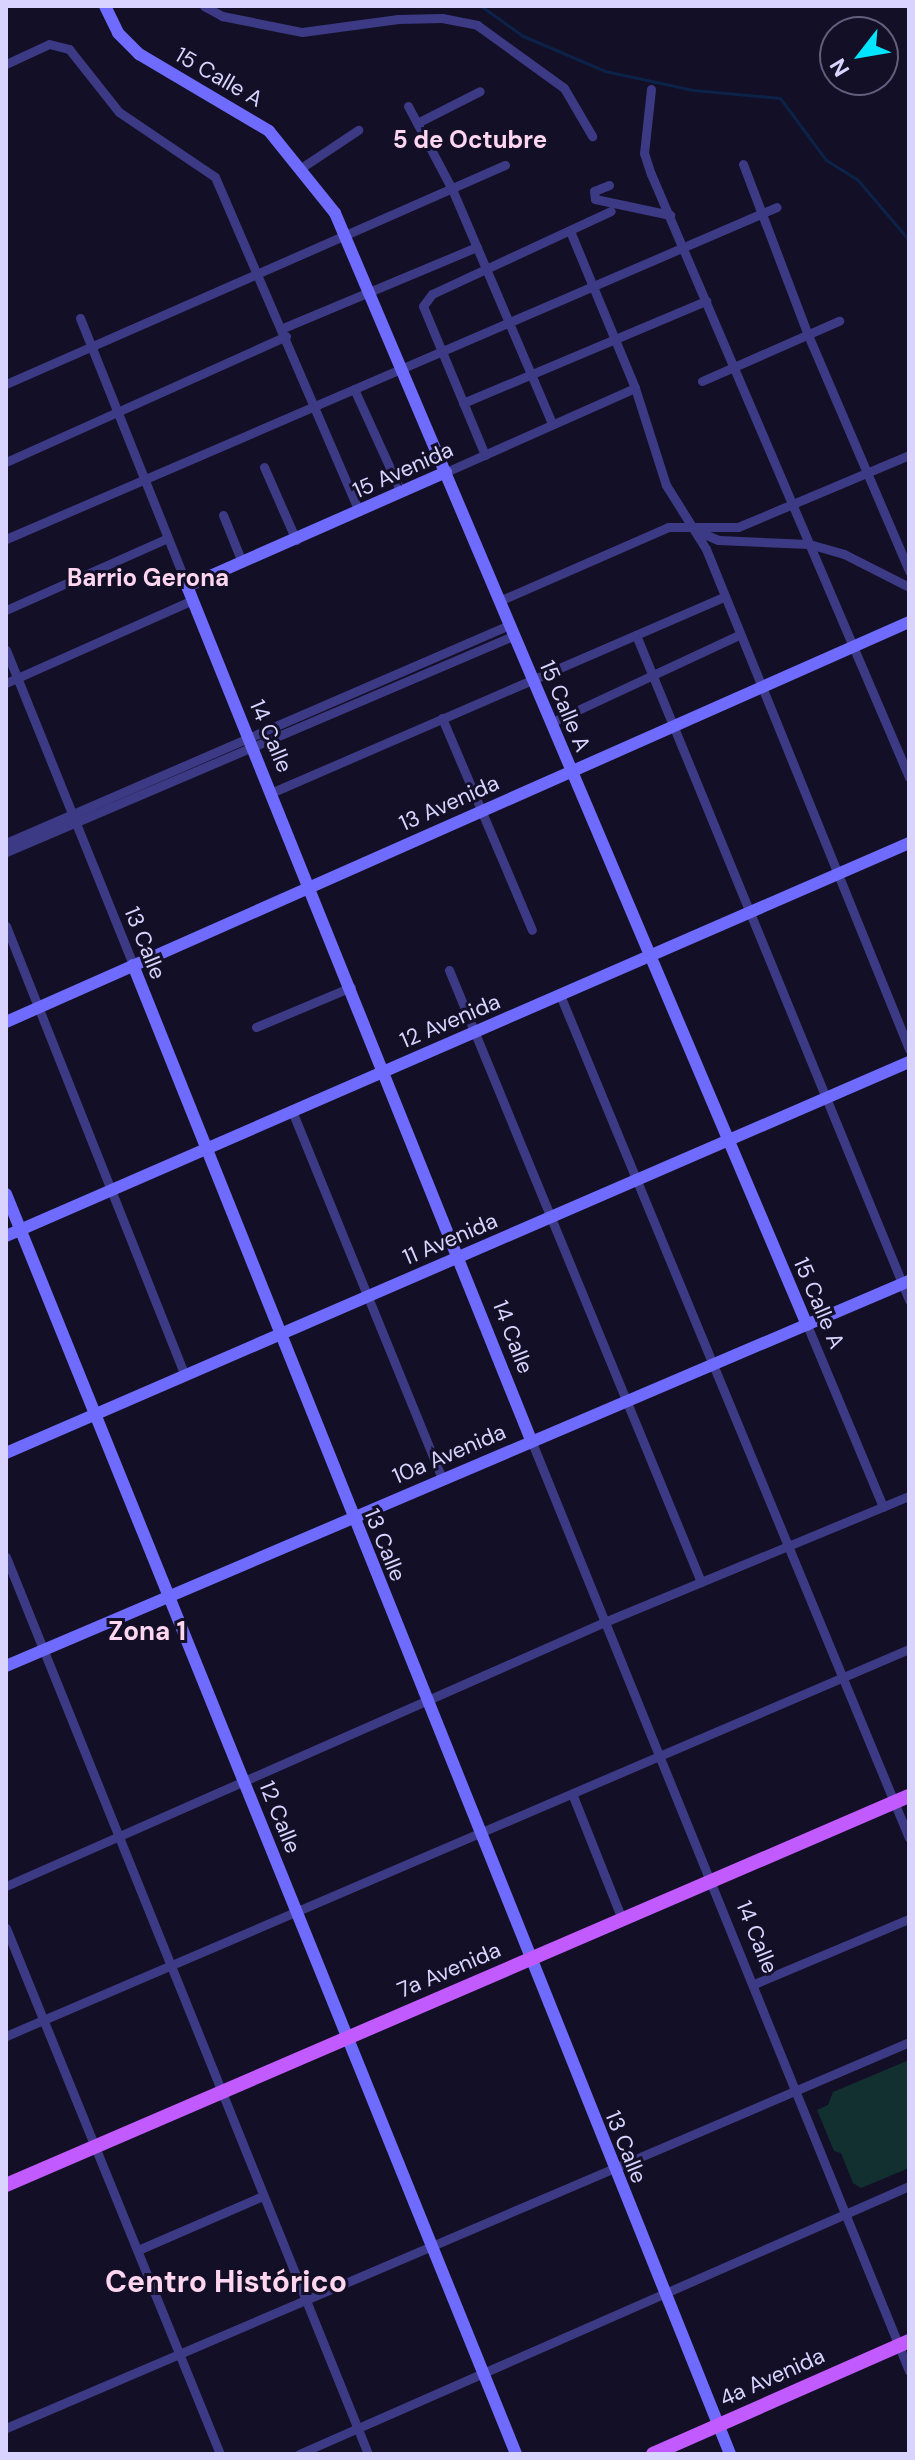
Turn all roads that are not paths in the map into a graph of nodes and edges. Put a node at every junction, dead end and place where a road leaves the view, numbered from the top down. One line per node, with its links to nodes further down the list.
1 (105, 6): 12 (street, 15 Calle A)
2 (204, 6): 9 (street)
3 (6, 64): 24 (street)
4 (651, 89): 18 (street)
5 (480, 91): 7 (street)
6 (408, 106): 7 (street)
7 (419, 122): 14 (street)
8 (358, 130): 12 (street)
9 (592, 136)
10 (743, 164): 17 (street)
11 (505, 165): 14 (street)
12 (301, 168): 20 (street, 15 Calle A)
13 (609, 185): 18 (street)
14 (452, 189): 20 (street); 21 (street)
15 (777, 207): 17 (street)
16 (611, 211): 19 (street)
17 (762, 214): 22 (street); 32 (street)
18 (670, 215): 22 (street)
19 (570, 231): 23 (street); 25 (street)
20 (346, 235): 24 (street); 26 (street, 15 Calle A)
21 (477, 247): 23 (street); 26 (street)
22 (684, 247): 25 (street); 27 (street)
23 (486, 267): 30 (street); 35 (street)
24 (258, 271): 31 (street); 34 (street)
25 (592, 287): 30 (street); 33 (street)
26 (370, 292): 31 (street); 37 (street, 15 Calle A)
27 (706, 301): 33 (street); 36 (street)
28 (80, 318): 34 (street, 14 Calle)
29 (839, 321): 32 (street)
30 (508, 323): 35 (street); 38 (street)
31 (284, 332): 44 (street); 45 (street)
32 (808, 335): 36 (street); 52 (street)
33 (614, 340): 38 (street); 41 (street)
34 (90, 346): 40 (street); 45 (street, 14 Calle)
35 (440, 352): 37 (street); 43 (street)
36 (734, 367): 39 (street); 55 (street)
37 (402, 369): 42 (street); 51 (street, 15 Calle A)
38 (531, 375): 43 (street); 46 (street)
39 (702, 381)
40 (6, 384)
41 (635, 388): 46 (street, 15 Avenida); 58 (street)
42 (354, 389): 44 (street); 54 (street)
43 (463, 403): 47 (street)
44 (316, 406): 53 (street); 56 (street)
45 (117, 412): 49 (street); 53 (street, 14 Calle)
46 (552, 424): 47 (street, 15 Avenida)
47 (485, 455): 51 (street, 15 Avenida)
48 (909, 455): 52 (street)
49 (6, 462)
50 (264, 467): 61 (street)
51 (446, 472): 54 (street, 15 Avenida); 69 (street, 15 Calle A)
52 (866, 473): 55 (street); 64 (street)
53 (144, 480): 59 (street, 14 Calle); 60 (street)
54 (401, 492): 56 (street, 15 Avenida)
55 (793, 505): 58 (street); 62 (street)
56 (359, 511): 61 (street, 15 Avenida)
57 (223, 515): 63 (street)
58 (692, 529): 62 (street); 67 (street); 69 (street)
59 (168, 538): 65 (street, 14 Calle); 70 (street)
60 (6, 539)
61 (296, 540): 63 (street, 15 Avenida)
62 (809, 544): 66 (street); 75 (street)
63 (242, 562): 65 (street, 15 Avenida)
64 (909, 571)
65 (187, 586): 68 (street, 14 Calle)
66 (909, 587)
67 (723, 597): 73 (street); 74 (street)
68 (192, 600): 78 (street); 85 (street, 14 Calle)
69 (499, 601): 72 (street, 15 Calle A)
70 (6, 610)
71 (909, 622): 75 (street, 13 Avenida)
72 (511, 630): 79 (street, 15 Calle A); 85 (street)
73 (636, 635): 77 (street); 79 (street)
74 (739, 635): 77 (street); 81 (street)
75 (853, 647): 81 (street, 13 Avenida); 87 (street)
76 (6, 650): 78 (street, 13 Calle)
77 (653, 675): 83 (street); 84 (street)
78 (17, 678): 80 (street); 90 (street, 13 Calle)
79 (532, 679): 82 (street); 83 (street, 15 Calle A)
80 (6, 683)
81 (761, 687): 84 (street, 13 Avenida); 94 (street)
82 (442, 718): 88 (street); 89 (street)
83 (550, 723): 86 (street, 15 Calle A)
84 (674, 726): 86 (street, 13 Avenida); 96 (street)
85 (251, 742): 88 (street, 14 Calle); 90 (street)
86 (571, 771): 89 (street, 13 Avenida); 99 (street, 15 Calle A)
87 (909, 777)
88 (273, 792): 95 (street, 14 Calle)
89 (482, 811): 95 (street, 13 Avenida); 98 (street)
90 (74, 818): 91 (street); 93 (street); 100 (street, 13 Calle)
91 (6, 843)
92 (909, 843): 94 (street, 12 Avenida)
93 (6, 852)
94 (838, 874): 96 (street, 12 Avenida); 108 (street)
95 (311, 887): 100 (street, 13 Avenida); 102 (street, 14 Calle)
96 (750, 912): 99 (street, 12 Avenida); 111 (street)
97 (6, 926): 104 (street)
98 (532, 930)
99 (649, 956): 103 (street, 12 Avenida); 113 (street, 15 Calle A)
100 (133, 965): 104 (street, 13 Avenida); 114 (street, 13 Calle)
101 (449, 970): 107 (street)
102 (351, 987): 106 (street); 110 (street, 14 Calle)
103 (560, 995): 107 (street, 12 Avenida); 115 (street)
104 (39, 1007): 105 (street, 13 Avenida); 116 (street)
105 (6, 1022)
106 (256, 1027)
107 (476, 1032): 110 (street, 12 Avenida); 118 (street)
108 (909, 1049)
109 (909, 1062): 111 (street, 11 Avenida)
110 (385, 1071): 112 (street, 12 Avenida); 121 (street, 14 Calle)
111 (826, 1098): 113 (street, 11 Avenida); 122 (street)
112 (292, 1111): 114 (street, 12 Avenida); 123 (street)
113 (728, 1141): 115 (street, 11 Avenida); 125 (street, 15 Calle A)
114 (204, 1150): 116 (street, 12 Avenida); 126 (street, 13 Calle)
115 (637, 1180): 118 (street, 11 Avenida); 127 (street)
116 (112, 1189): 119 (street, 12 Avenida); 128 (street)
117 (6, 1194): 119 (street, 12 Calle)
118 (552, 1217): 121 (street, 11 Avenida); 129 (street)
119 (20, 1230): 120 (street, 12 Avenida); 130 (street, 12 Calle)
120 (6, 1236)
121 (460, 1256): 123 (street, 11 Avenida); 131 (street, 14 Calle)
122 (906, 1283): 124 (street); 125 (street, 10a Avenida)
123 (369, 1296): 126 (street, 11 Avenida); 133 (street)
124 (909, 1300)
125 (807, 1325): 127 (street, 10a Avenida); 135 (street, 15 Calle A)
126 (280, 1334): 128 (street, 11 Avenida); 136 (street, 13 Calle)
127 (715, 1363): 129 (street, 10a Avenida); 137 (street)
128 (185, 1376): 130 (street, 11 Avenida)
129 (625, 1401): 131 (street, 10a Avenida); 139 (street)
130 (95, 1414): 132 (street, 11 Avenida); 140 (street, 12 Calle)
131 (531, 1440): 133 (street, 10a Avenida); 141 (street, 14 Calle)
132 (6, 1453)
133 (442, 1478): 136 (street, 10a Avenida)
134 (909, 1496): 135 (street)
135 (883, 1507): 137 (street)
136 (353, 1517): 140 (street, 10a Avenida); 146 (street, 13 Calle)
137 (790, 1546): 139 (street); 145 (street)
138 (6, 1557): 143 (street)
139 (701, 1582): 141 (street)
140 (169, 1597): 143 (street, 10a Avenida); 148 (street, 12 Calle)
141 (607, 1621): 146 (street); 147 (street, 14 Calle)
142 (909, 1649): 145 (street)
143 (43, 1650): 144 (street, 10a Avenida); 153 (street)
144 (6, 1666)
145 (844, 1678): 147 (street); 151 (street)
146 (427, 1704): 148 (street); 152 (street, 13 Calle)
147 (664, 1757): 149 (street); 155 (street, 14 Calle)
148 (244, 1783): 153 (street); 157 (street, 12 Calle)
149 (573, 1796): 152 (street); 158 (street)
150 (909, 1796): 151 (main road, 7a Avenida)
151 (894, 1802): 154 (street); 155 (main road, 7a Avenida)
152 (480, 1835): 157 (street); 161 (street, 13 Calle)
153 (119, 1836): 156 (street); 162 (street)
154 (909, 1838)
155 (713, 1880): 158 (main road, 7a Avenida); 163 (street, 14 Calle)
156 (6, 1886)
157 (297, 1912): 162 (street); 166 (street, 12 Calle)
158 (622, 1919): 161 (main road, 7a Avenida)
159 (909, 1919): 163 (street)
160 (6, 1928): 164 (street)
161 (530, 1960): 166 (main road, 7a Avenida); 171 (street, 13 Calle)
162 (171, 1966): 164 (street); 169 (street)
163 (754, 1984): 168 (street, 14 Calle)
164 (45, 2019): 165 (street); 170 (street)
165 (6, 2036)
166 (348, 2038): 169 (main road, 7a Avenida); 176 (street, 12 Calle)
167 (909, 2042): 168 (street)
168 (797, 2090): 171 (street); 175 (street, 14 Calle)
169 (222, 2092): 170 (main road, 7a Avenida); 174 (street)
170 (96, 2146): 172 (main road, 7a Avenida); 177 (street)
171 (613, 2169): 176 (street); 178 (street, 13 Calle)
172 (6, 2185)
173 (909, 2186): 175 (street)
174 (263, 2196): 177 (street); 179 (street)
175 (846, 2214): 178 (street); 180 (street, 14 Calle)
176 (432, 2246): 179 (street); 183 (street, 12 Calle)
177 (138, 2250): 181 (street)
178 (664, 2294): 183 (street); 184 (street, 13 Calle)
179 (306, 2300): 181 (street); 186 (street)
180 (904, 2343): 182 (street, 14 Calle); 184 (main road, 4a Avenida)
181 (179, 2354): 185 (street); 187 (street)
182 (909, 2371)
183 (483, 2374): 186 (street); 190 (street, 12 Calle)
184 (718, 2424): 191 (main road, 4a Avenida); 192 (street, 13 Calle)
185 (6, 2428)
186 (358, 2428): 188 (street); 189 (street)
187 (220, 2454)
188 (299, 2454)
189 (368, 2454)
190 (516, 2454)
191 (653, 2454)
192 (730, 2454)

